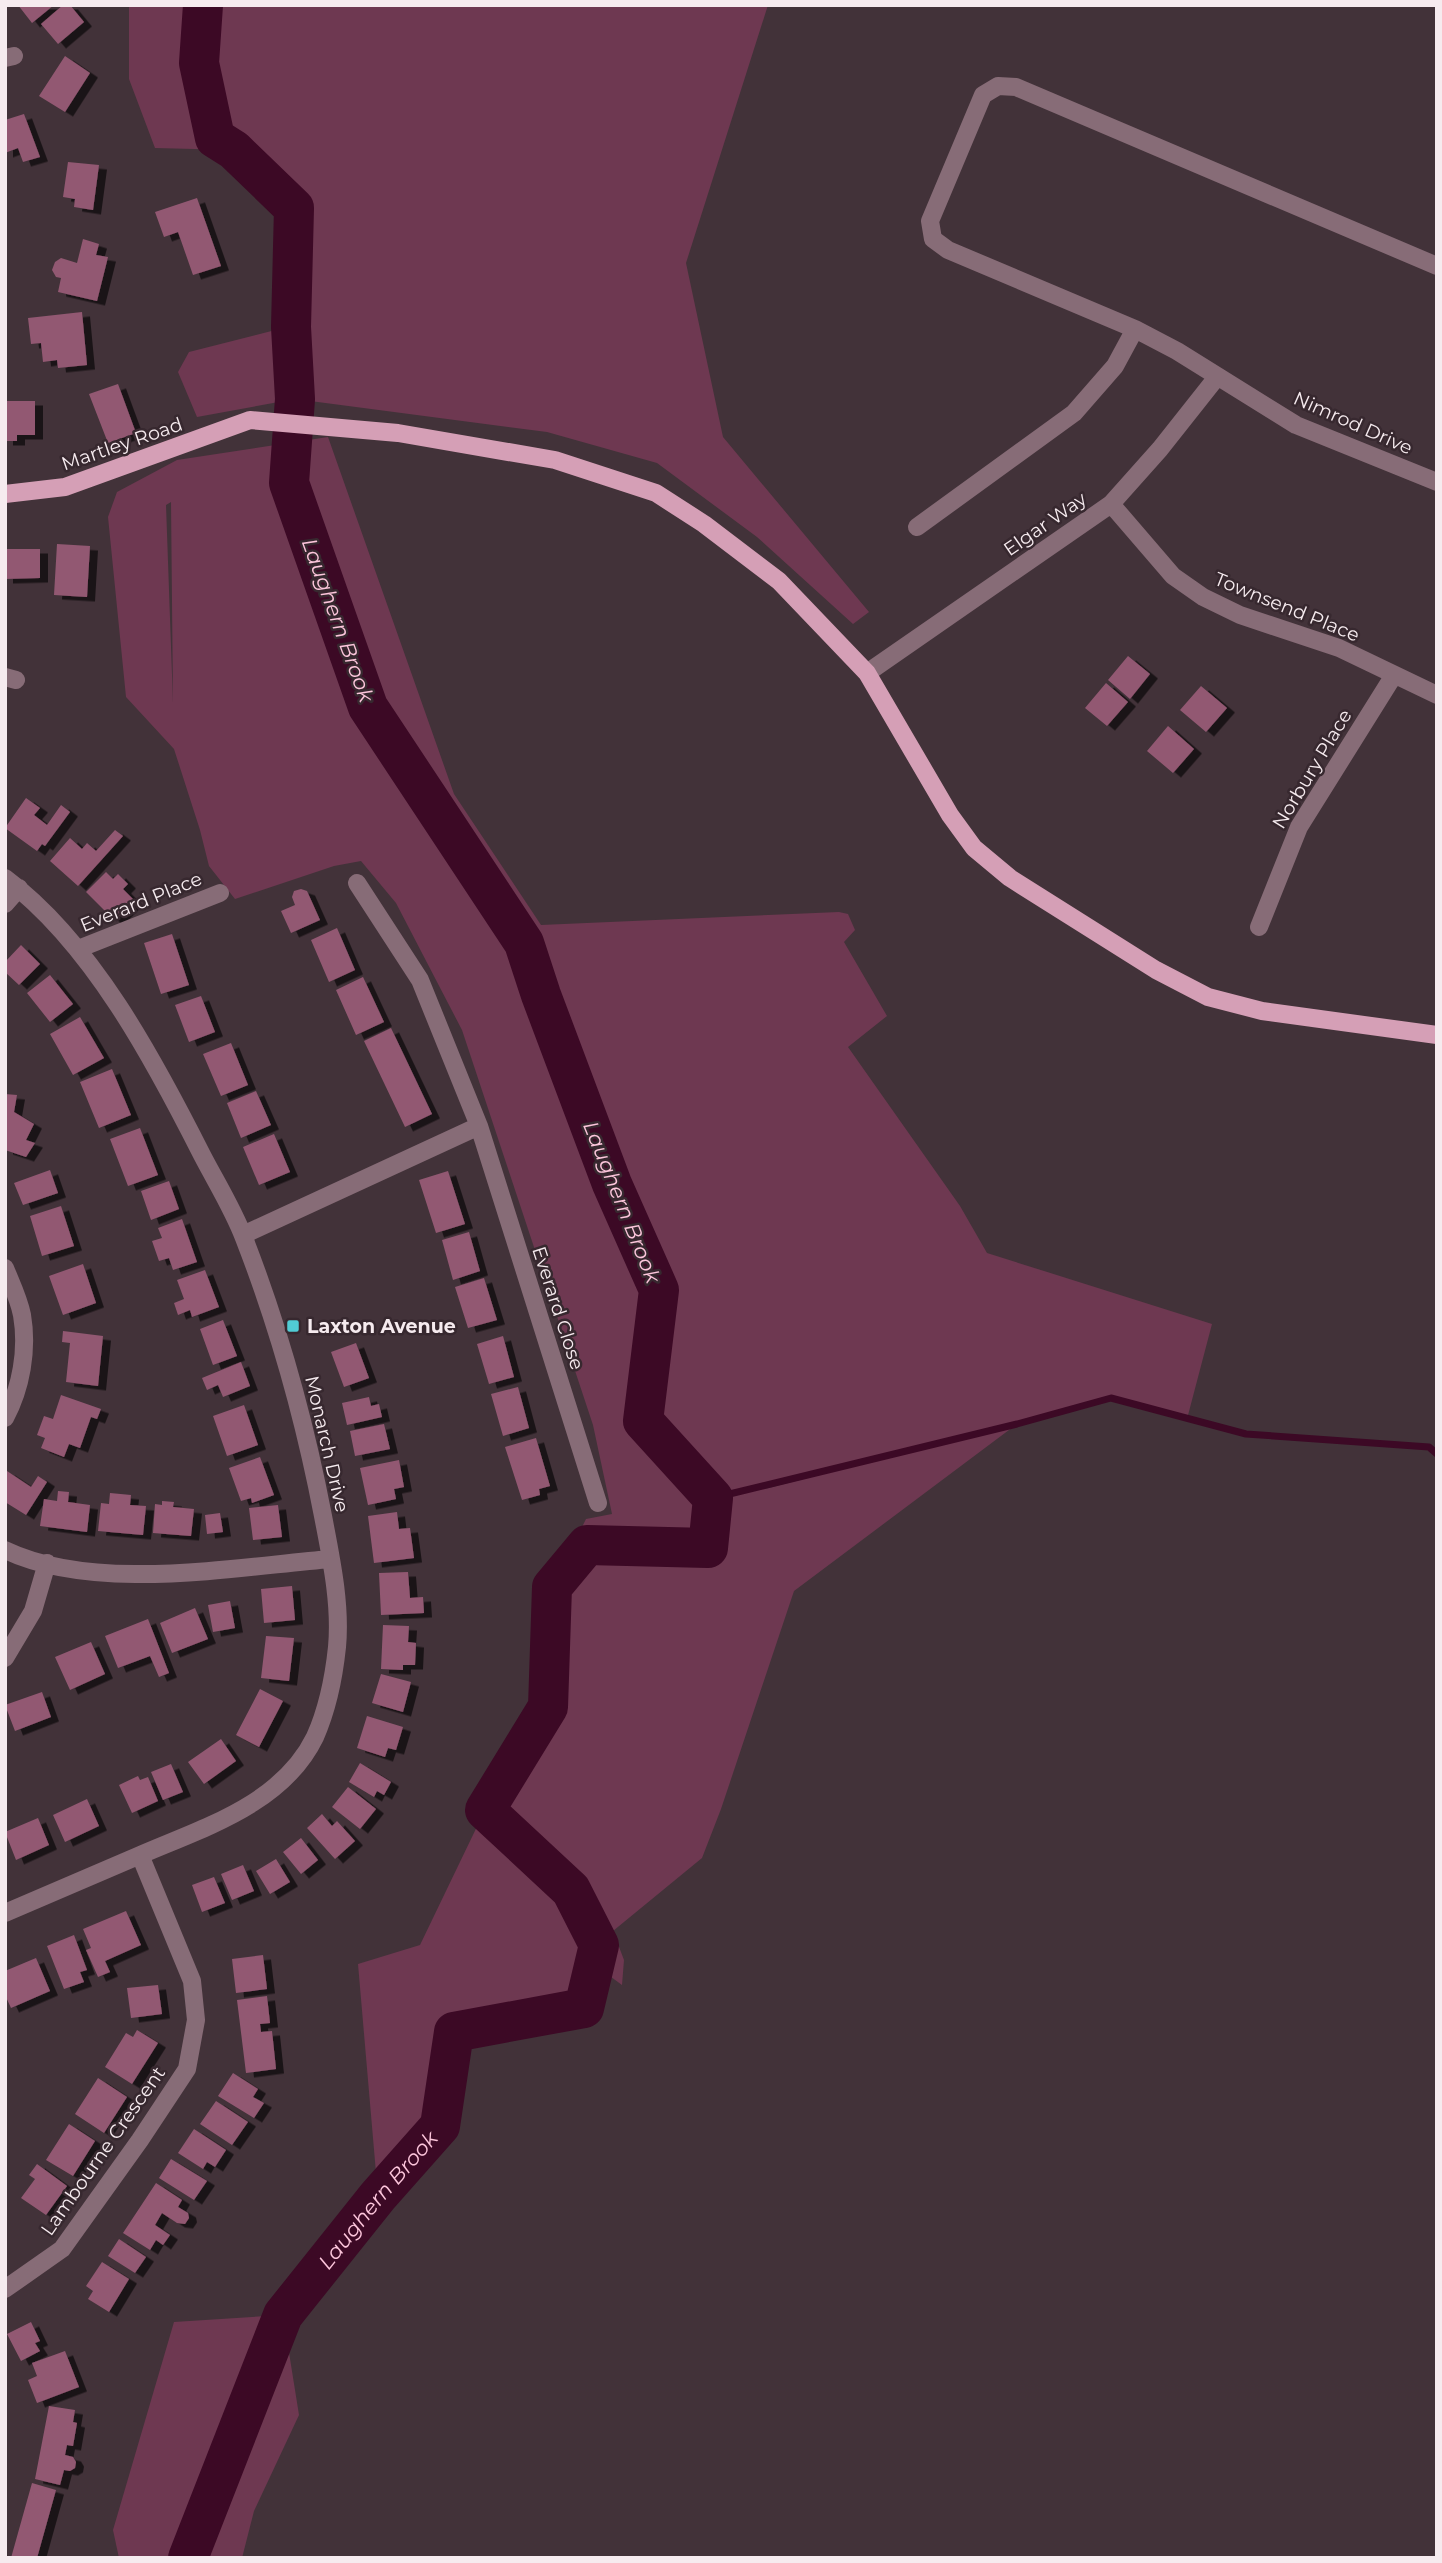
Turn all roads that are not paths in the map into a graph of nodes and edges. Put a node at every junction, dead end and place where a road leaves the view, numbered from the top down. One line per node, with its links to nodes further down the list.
1 (1437, 266): 2 (street, Nimrod Drive)
2 (1135, 329): 3 (street, Nimrod Drive); 7 (street)
3 (1217, 377): 4 (street, Nimrod Drive); 6 (street, Elgar Way)
4 (1437, 482)
5 (5, 494): 8 (main road, Martley Road)
6 (1111, 504): 8 (street, Elgar Way); 9 (street, Townsend Place)
7 (917, 527)
8 (867, 673): 17 (main road)
9 (1394, 675): 10 (street, Townsend Place); 15 (street, Norbury Place)
10 (1437, 695)
11 (12, 883): 14 (street); 16 (street, Monarch Drive)
12 (357, 883): 18 (street, Everard Close)
13 (220, 893): 16 (street, Everard Place)
14 (5, 904)
15 (1259, 927)
16 (78, 950): 19 (street, Monarch Drive)
17 (1437, 1035)
18 (478, 1126): 19 (street); 22 (street, Everard Close)
19 (243, 1235): 24 (street, Monarch Drive)
20 (5, 1268): 21 (street)
21 (5, 1418)
22 (598, 1503)
23 (5, 1550): 25 (street)
24 (331, 1559): 25 (street); 27 (street, Monarch Drive)
25 (47, 1563): 26 (street)
26 (5, 1658)
27 (139, 1855): 28 (street, Monarch Drive); 29 (street, Lambourne Crescent)
28 (5, 1913)
29 (5, 2290)

